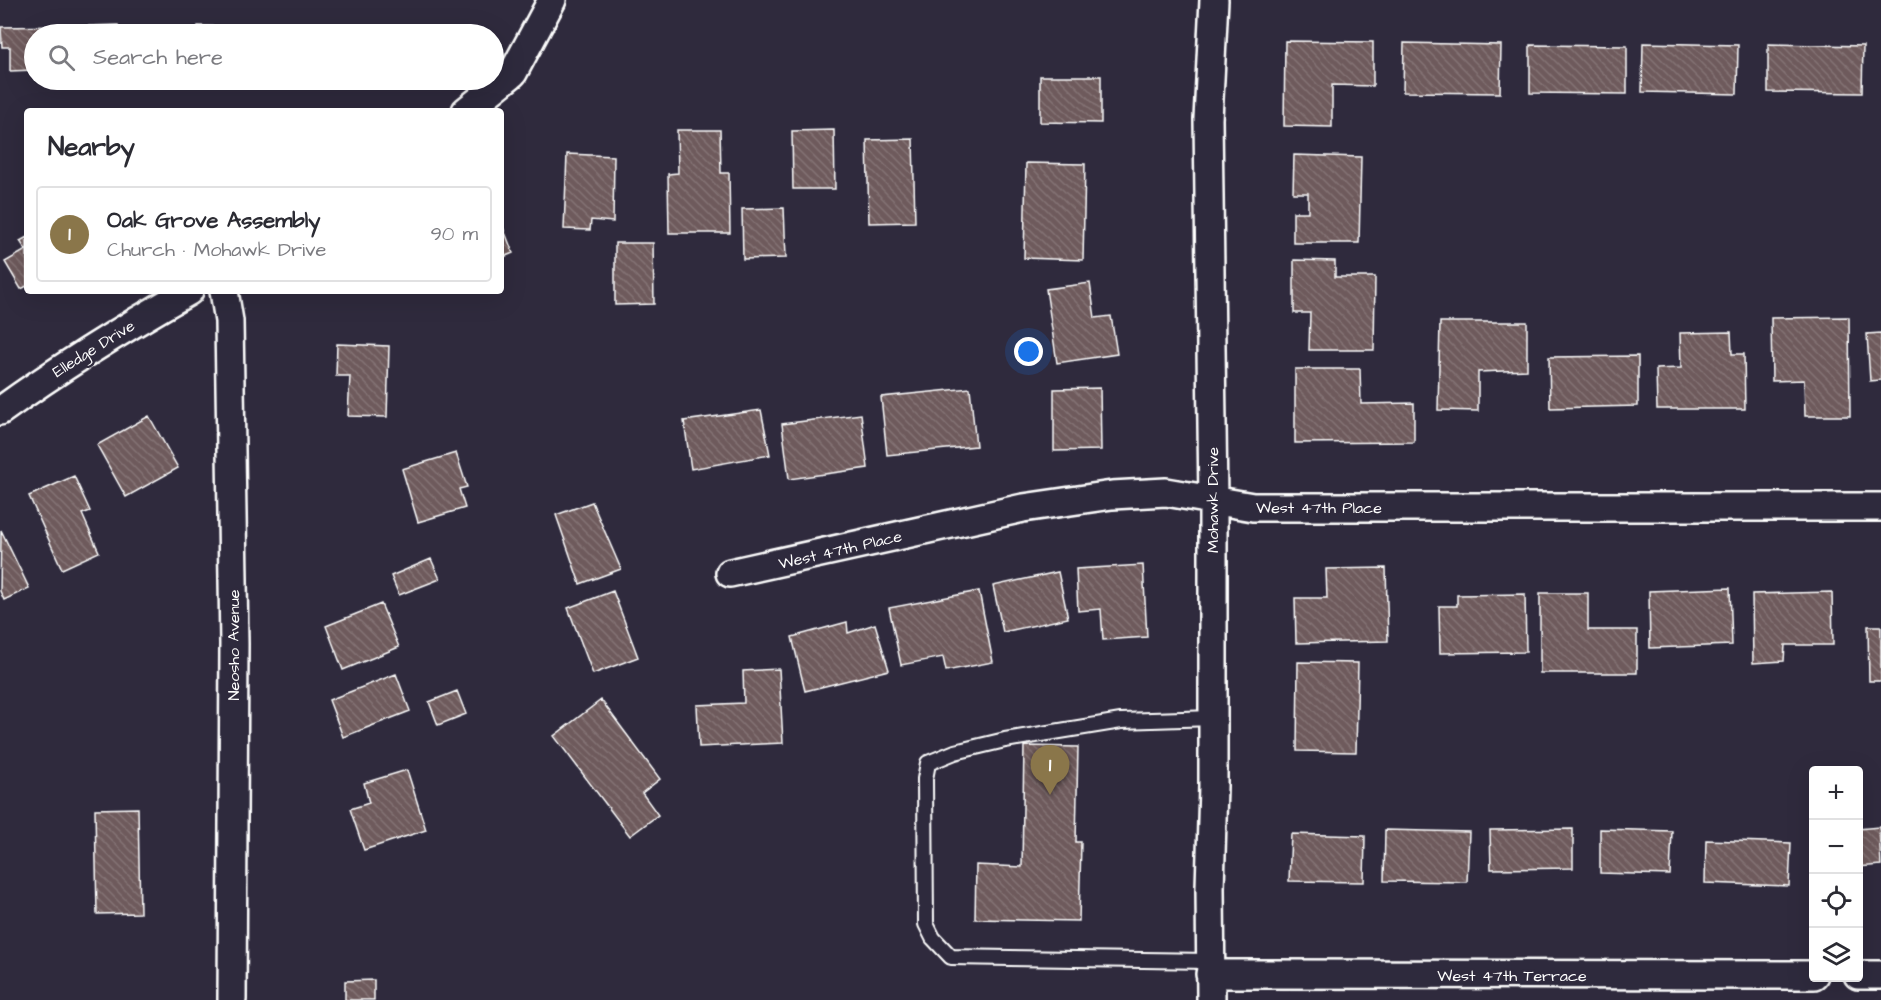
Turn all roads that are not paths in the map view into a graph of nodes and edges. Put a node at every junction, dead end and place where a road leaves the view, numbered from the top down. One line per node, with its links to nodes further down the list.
1 (552, 0): 3 (street)
2 (1214, 0): 9 (street, Mohawk Drive)
3 (504, 80)
4 (492, 90): 5 (street)
5 (470, 108)
6 (184, 294): 8 (street, Elledge Drive)
7 (224, 294): 17 (street, Neosho Avenue)
8 (0, 411)
9 (1213, 500): 10 (street, West 47th Place); 11 (street, West 47th Place); 12 (street, Mohawk Drive)
10 (1881, 507)
11 (730, 573)
12 (1213, 718): 16 (street, Mohawk Drive); 16 (lane)
13 (1809, 975): 16 (street, West 47th Terrace)
14 (1863, 975): 15 (street)
15 (1881, 975)
16 (1210, 978)
17 (232, 1000)

